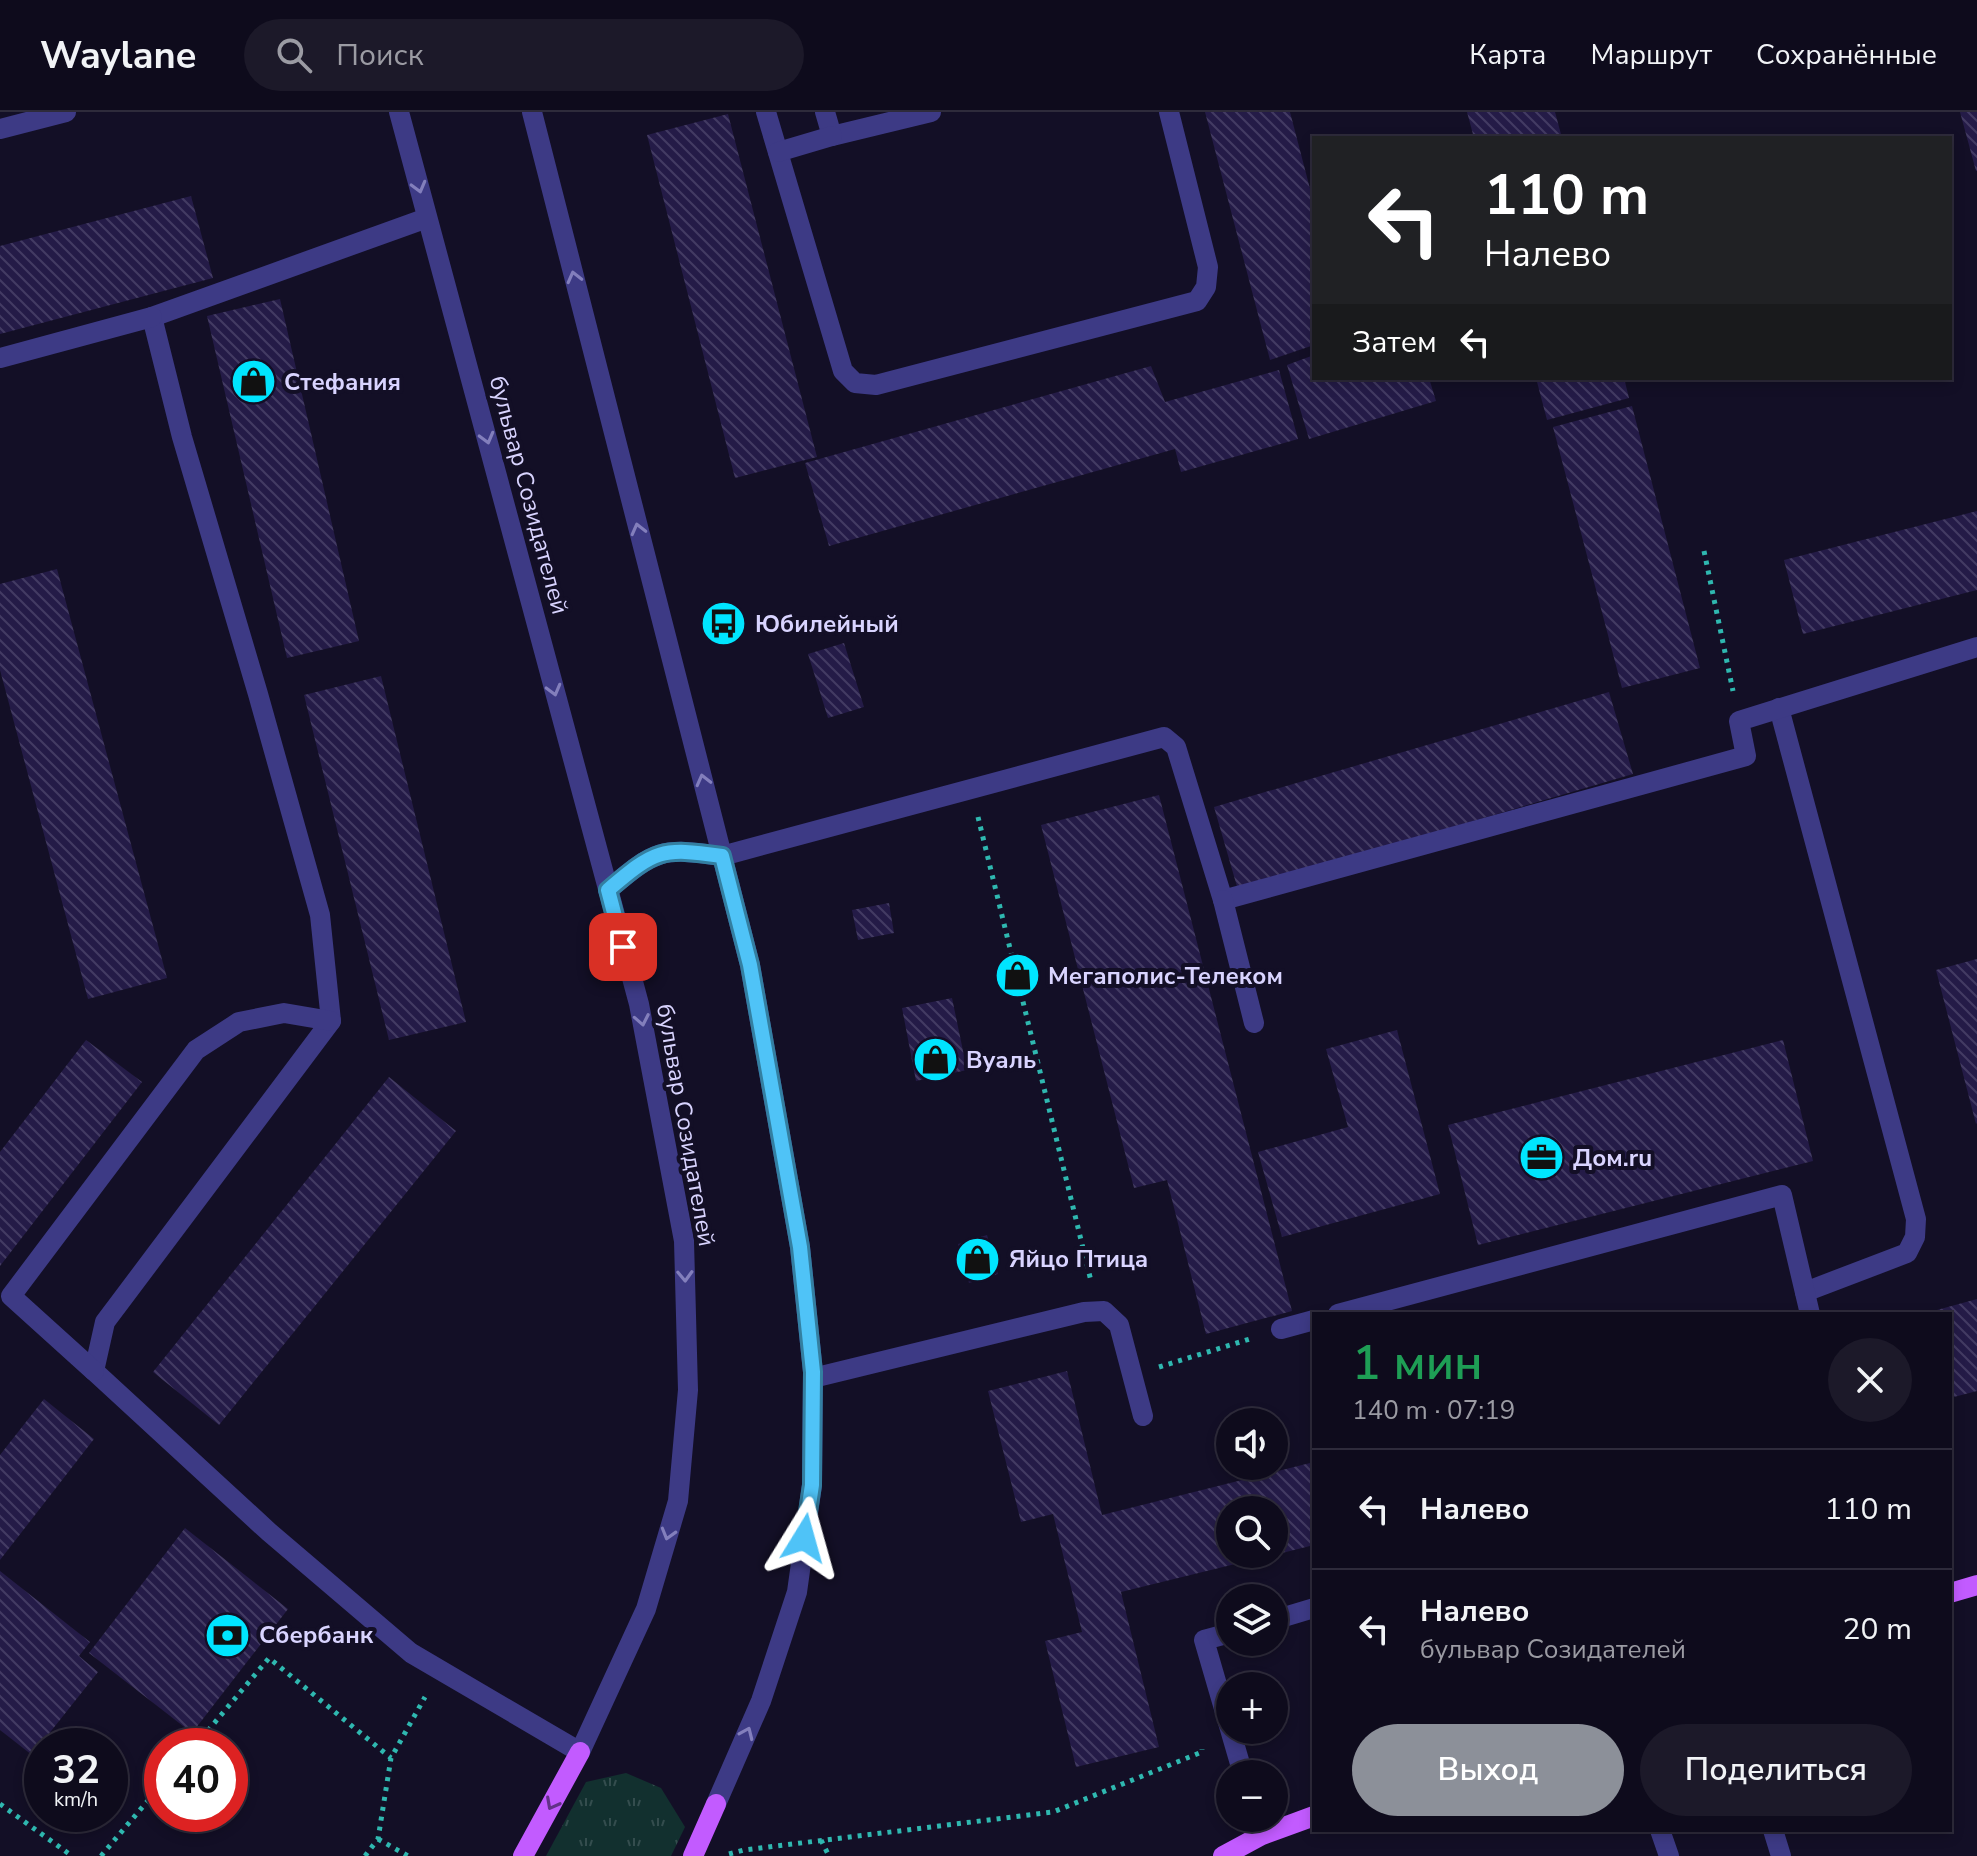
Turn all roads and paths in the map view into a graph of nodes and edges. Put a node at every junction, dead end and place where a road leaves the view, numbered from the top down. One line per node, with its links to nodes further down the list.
1 (66, 112): 8 (street)
2 (399, 112): 11 (street, бульвар Созидателей, one-way to 11)
3 (532, 112): 19 (street, one-way to 3)
4 (766, 112): 10 (street)
5 (825, 112): 9 (street)
6 (931, 112): 9 (street)
7 (1169, 112): 10 (street)
8 (0, 129)
9 (832, 136): 10 (street)
10 (778, 152)
11 (427, 218): 12 (street); 20 (street, бульвар Созидателей, one-way to 20)
12 (152, 317): 13 (street); 22 (street)
13 (0, 358)
14 (1704, 551): 17 (path)
15 (1977, 646): 16 (street)
16 (1779, 708): 17 (street); 24 (street)
17 (1739, 721): 21 (street)
18 (971, 789): 19 (street); 21 (street); 26 (path)
19 (722, 856): 20 (street); 33 (street)
20 (608, 890): 43 (street, бульвар Созидателей, one-way to 43)
21 (1223, 900): 23 (street)
22 (331, 1021): 25 (street); 31 (street)
23 (1254, 1023)
24 (1805, 1292): 27 (street); 28 (street)
25 (5, 1303): 31 (street)
26 (1098, 1312): 32 (street); 33 (street)
27 (1345, 1312)
28 (1810, 1312)
29 (1312, 1321): 30 (street)
30 (1281, 1329): 32 (path)
31 (94, 1371): 40 (street)
32 (1132, 1375): 34 (street)
33 (813, 1378): 47 (street, one-way to 33)
34 (1143, 1416)
35 (1977, 1585): 36 (main road)
36 (1952, 1592)
37 (1312, 1609): 38 (street)
38 (1288, 1616)
39 (1216, 1637): 45 (street)
40 (440, 1672): 43 (street); 44 (path)
41 (210, 1728): 44 (path)
42 (1203, 1738): 55 (path)
43 (580, 1752): 60 (main road, бульвар Созидателей, one-way to 60)
44 (391, 1758): 54 (path)
45 (1239, 1760)
46 (0, 1804): 56 (path)
47 (716, 1804): 61 (main road)
48 (144, 1805): 57 (path)
49 (1312, 1816): 50 (main road)
50 (1288, 1821)
51 (1252, 1832): 64 (main road)
52 (1661, 1832): 65 (street)
53 (1774, 1832): 66 (street)
54 (378, 1839): 58 (path); 59 (path)
55 (821, 1840): 62 (path); 63 (path)
56 (72, 1856)
57 (101, 1856)
58 (365, 1856)
59 (408, 1856)
60 (523, 1856)
61 (693, 1856)
62 (724, 1856)
63 (829, 1856)
64 (1223, 1856)
65 (1669, 1856)
66 (1781, 1856)

